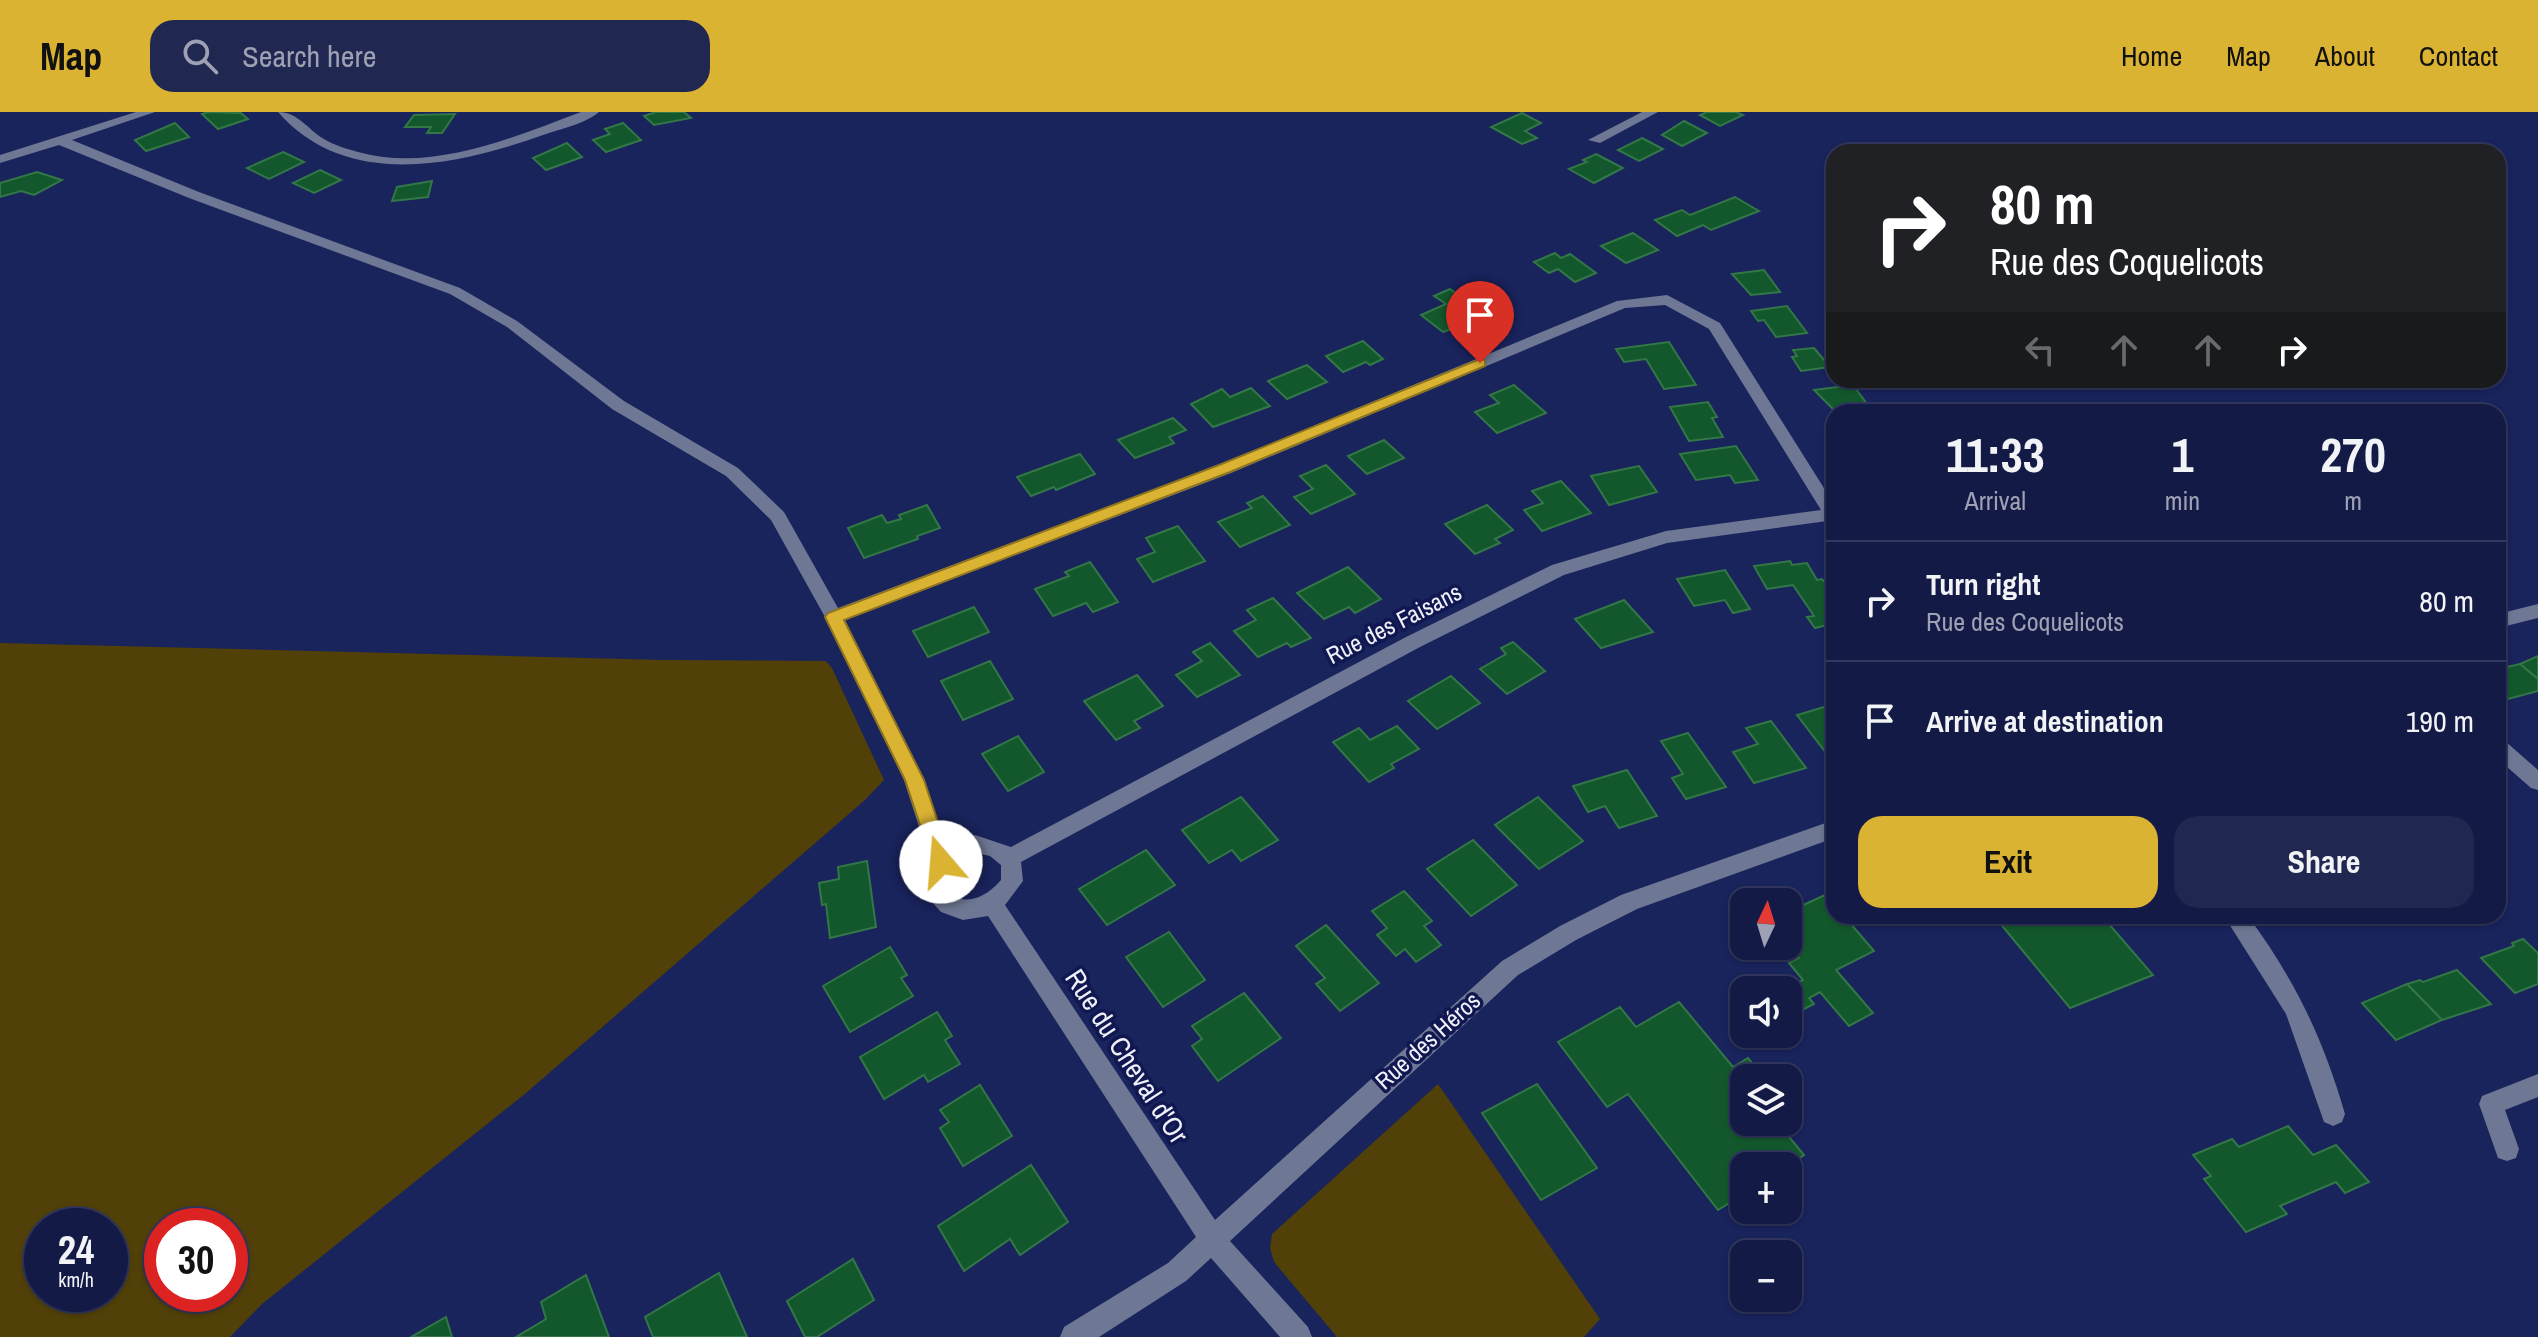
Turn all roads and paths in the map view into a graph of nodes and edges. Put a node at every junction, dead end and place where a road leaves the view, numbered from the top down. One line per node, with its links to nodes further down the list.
1 (149, 112): 6 (street)
2 (284, 112): 3 (street)
3 (593, 112)
4 (1652, 112): 5 (street)
5 (1595, 140)
6 (62, 141): 7 (street); 11 (street)
7 (0, 159)
8 (1826, 505): 11 (street)
9 (1826, 517): 16 (street, Rue des Faisans)
10 (2538, 611): 12 (street)
11 (834, 617): 17 (street)
12 (2506, 619)
13 (2506, 754): 14 (street)
14 (2538, 782)
15 (1826, 832): 23 (street, Rue des Héros)
16 (1009, 858): 17 (street); 18 (street)
17 (941, 862): 18 (street)
18 (992, 904): 23 (street, Rue du Cheval d'Or)
19 (2241, 924): 21 (street)
20 (2538, 1085): 22 (street)
21 (2333, 1114)
22 (2507, 1149)
23 (1213, 1241): 24 (street, Rue des Héros); 25 (street, Rue du Cheval d'Or)
24 (1074, 1337)
25 (1298, 1337)

